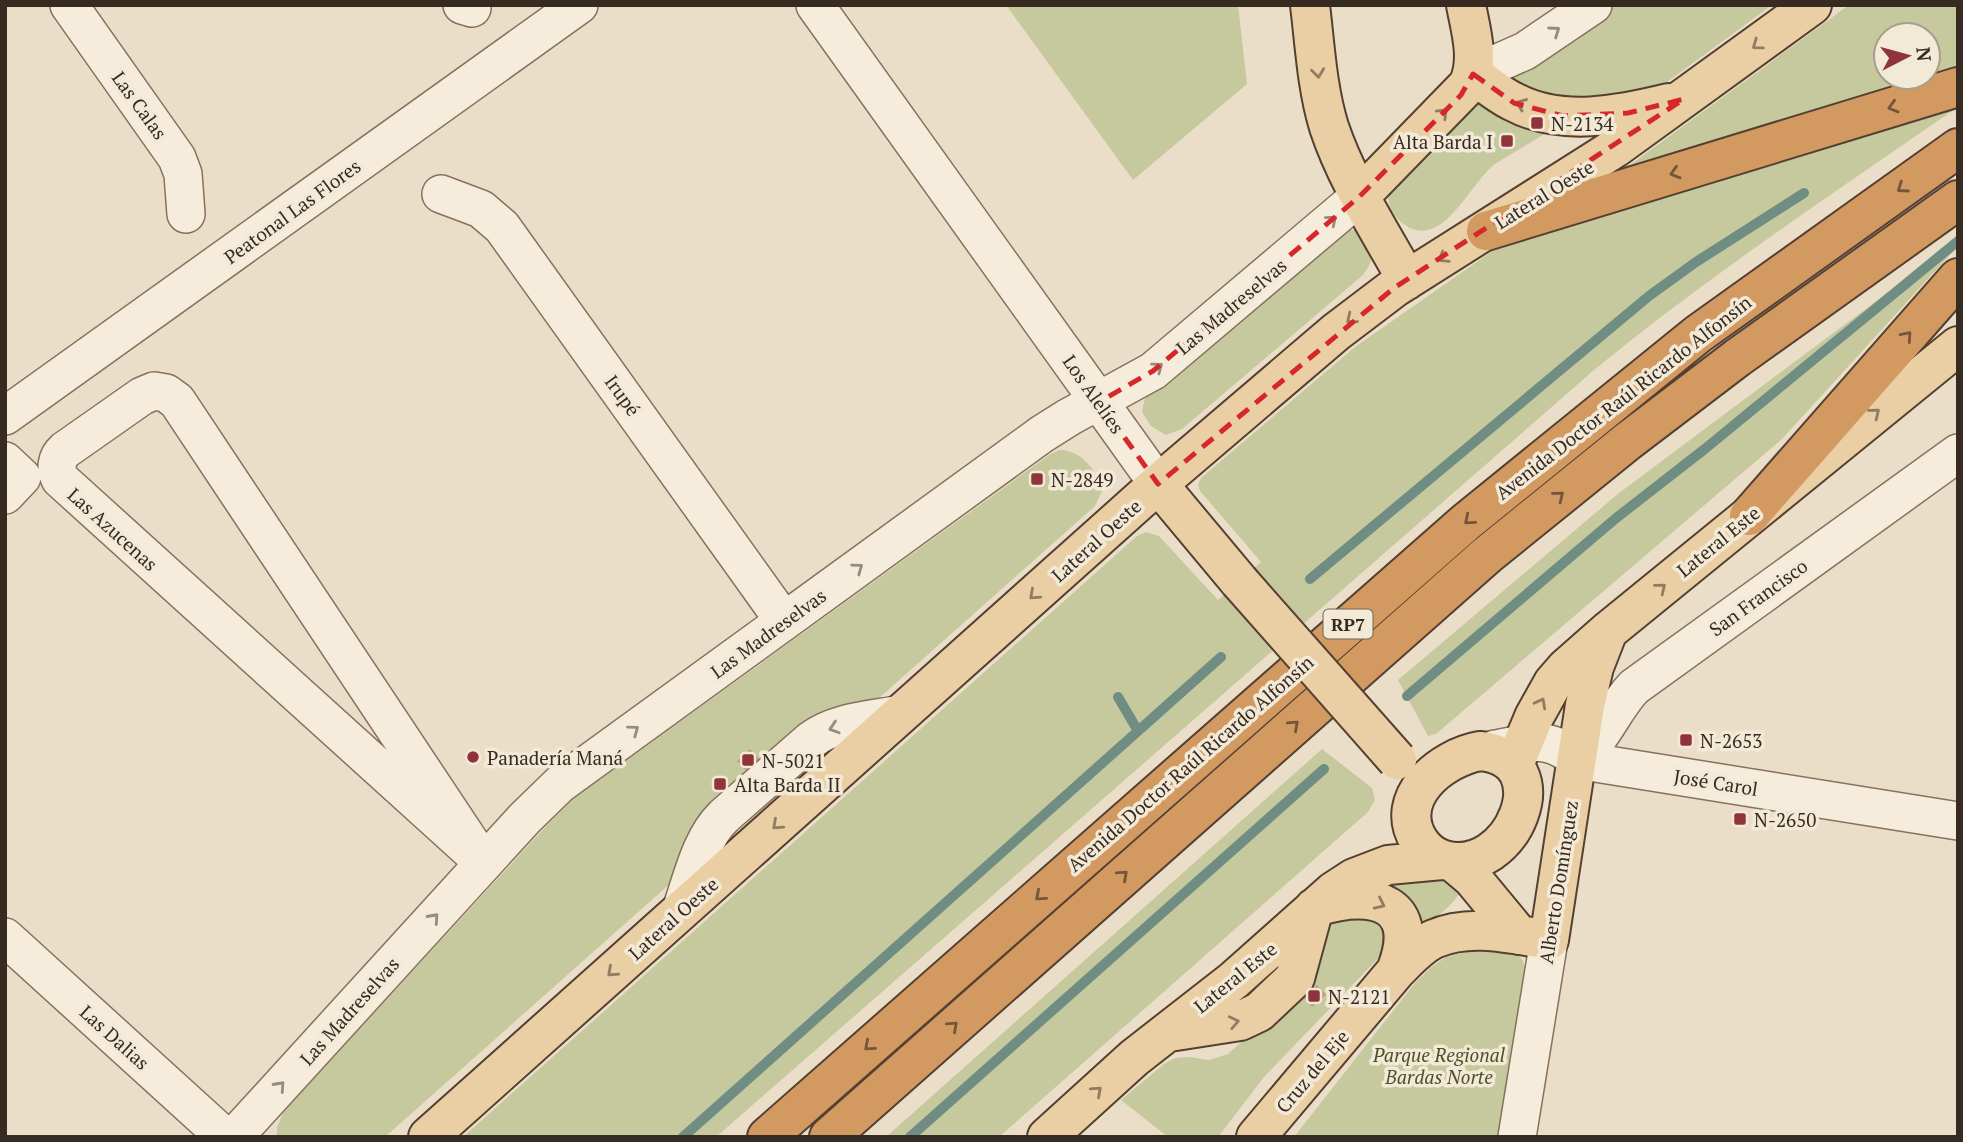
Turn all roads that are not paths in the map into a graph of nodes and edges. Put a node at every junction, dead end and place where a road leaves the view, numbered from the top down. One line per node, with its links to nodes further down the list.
1 (69, 5): 15 (street, Las Calas)
2 (579, 5): 21 (street, Peatonal Las Flores)
3 (815, 5): 20 (street, Los Alelíes)
4 (1310, 5): 13 (main road, one-way to 13)
5 (1466, 5): 8 (main road)
6 (1593, 5): 8 (street, one-way to 6)
7 (1812, 5): 10 (main road, Lateral Oeste, one-way to 10)
8 (1473, 74): 10 (main road, one-way to 8); 13 (main road, one-way to 8)
9 (1958, 87): 16 (highway, one-way to 16)
10 (1684, 99): 16 (main road, Lateral Oeste)
11 (1958, 148): 46 (highway, Avenida Doctor Raúl Ricardo Alfonsín / RP7, one-way to 46)
12 (441, 194): 27 (street, Irupé)
13 (1360, 196): 18 (main road); 20 (street, Las Madreselvas, one-way to 13)
14 (1958, 200): 47 (highway, Avenida Doctor Raúl Ricardo Alfonsín / RP7, one-way to 14)
15 (186, 214)
16 (1486, 231): 18 (main road, Lateral Oeste, one-way to 18)
17 (1958, 278): 26 (highway, one-way to 17)
18 (1407, 280): 24 (main road, Lateral Oeste, one-way to 24)
19 (1958, 346): 26 (main road, Lateral Este, one-way to 19)
20 (1099, 402): 24 (street, Los Alelíes); 27 (street, Las Madreselvas, one-way to 20)
21 (5, 416)
22 (1958, 453): 29 (street, San Francisco)
23 (5, 461): 25 (street)
24 (1158, 484): 30 (main road, Los Alelíes, bridge); 45 (main road, Lateral Oeste, one-way to 45)
25 (5, 495)
26 (1749, 516): 28 (main road, Lateral Este, one-way to 26)
27 (784, 621): 36 (street, Las Madreselvas, one-way to 27)
28 (1608, 631): 29 (main road, Alberto Domínguez); 31 (main road, Lateral Este, one-way to 28)
29 (1577, 760): 31 (street, José Carol); 34 (main road); 35 (street, José Carol); 39 (main road, Alberto Domínguez)
30 (1398, 761): 32 (main road); 33 (main road, Los Alelíes)
31 (1519, 761): 32 (main road); 34 (main road); 37 (main road)
32 (1445, 764): 33 (main road)
33 (1414, 802): 37 (main road)
34 (1544, 821): 37 (main road); 39 (main road)
35 (1958, 821)
36 (484, 863): 36 (street, Las Azucenas); 44 (street, Las Madreselvas, one-way to 36)
37 (1464, 863): 38 (main road); 39 (main road); 41 (main road)
38 (1314, 908): 42 (main road, one-way to 42); 48 (main road, one-way to 38)
39 (1541, 926): 41 (main road, Cruz del Eje); 50 (street, Alberto Domínguez)
40 (5, 937): 43 (street, Las Dalias)
41 (1434, 939): 42 (main road, Cruz del Eje)
42 (1396, 971): 49 (main road, Cruz del Eje)
43 (225, 1137)
44 (234, 1137)
45 (428, 1137)
46 (767, 1137)
47 (829, 1137)
48 (1047, 1137)
49 (1255, 1137)
50 (1517, 1137)

